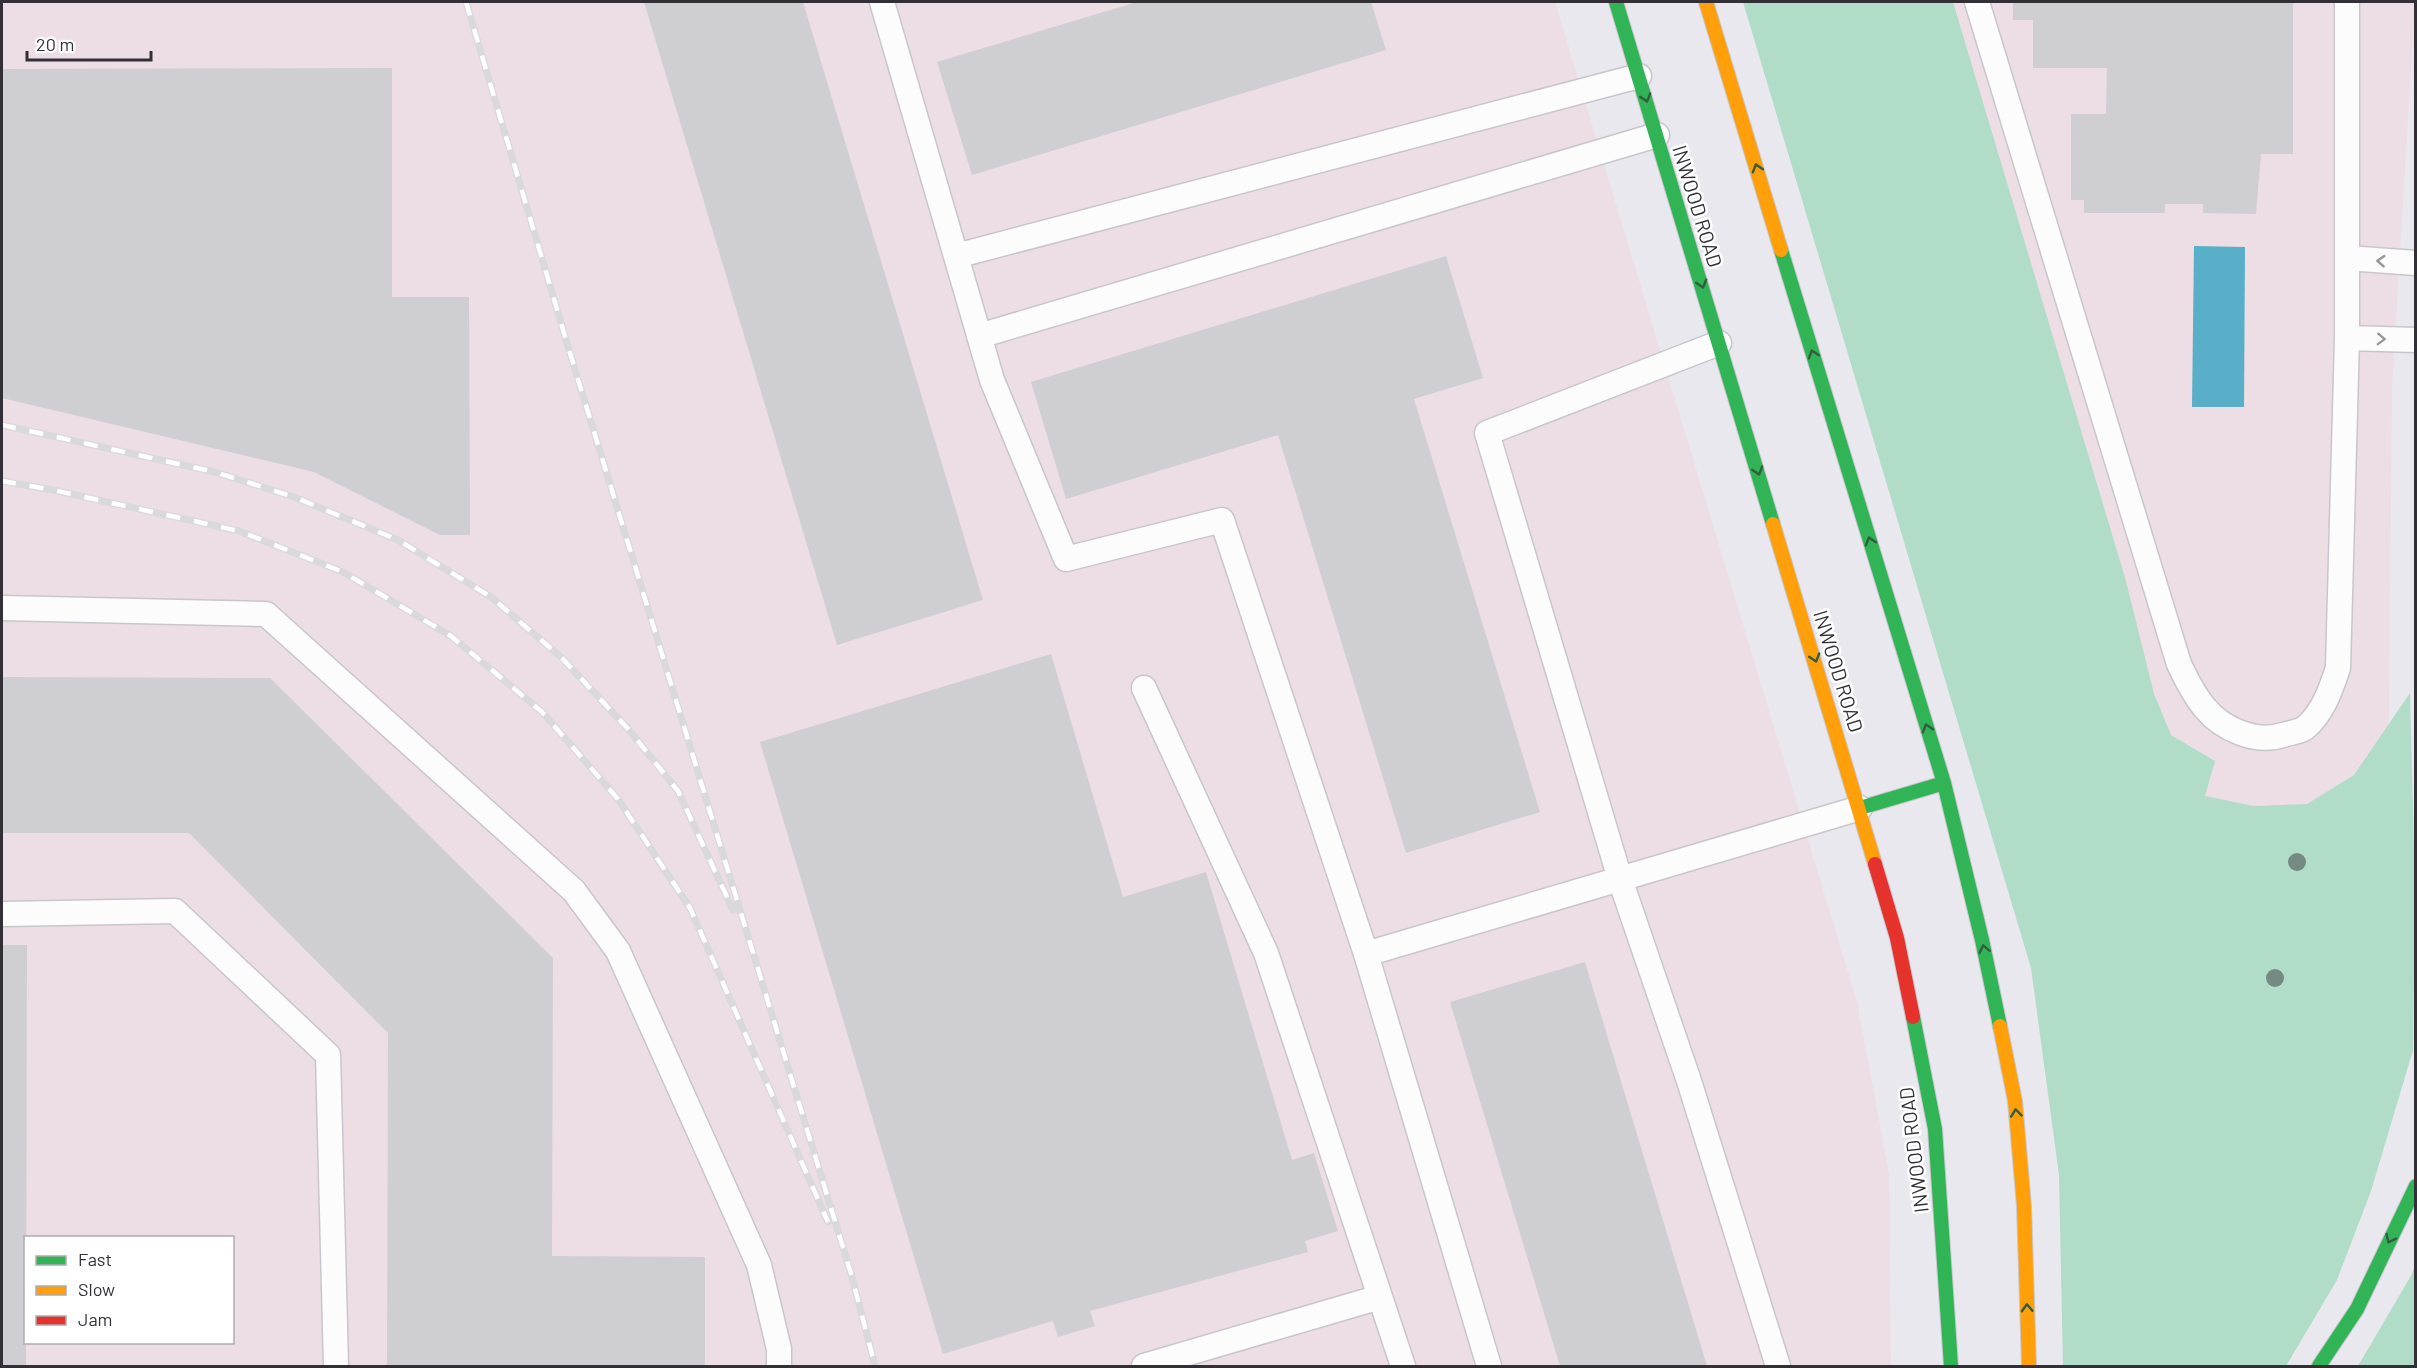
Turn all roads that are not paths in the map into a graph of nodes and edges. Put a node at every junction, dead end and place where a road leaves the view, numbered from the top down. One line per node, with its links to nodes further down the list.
1 (882, 2): 8 (lane)
2 (1616, 2): 6 (main road, INWOOD ROAD)
3 (1706, 2): 17 (main road, one-way to 3)
4 (1977, 2): 12 (lane)
5 (2347, 2): 9 (lane)
6 (1639, 76): 7 (main road, INWOOD ROAD, one-way to 7); 8 (lane)
7 (1657, 135): 11 (lane); 14 (main road, INWOOD ROAD, one-way to 14)
8 (956, 256): 11 (lane)
9 (2347, 258): 10 (lane, one-way to 9); 12 (lane)
10 (2415, 263)
11 (979, 336): 21 (lane)
12 (2347, 338): 13 (lane, one-way to 13)
13 (2415, 340)
14 (1719, 343): 18 (main road, INWOOD ROAD, one-way to 18); 19 (lane)
15 (2, 608): 26 (lane)
16 (1144, 688): 23 (lane)
17 (1944, 783): 18 (main road); 32 (main road, one-way to 17)
18 (1860, 808): 19 (lane); 31 (main road, INWOOD ROAD)
19 (1620, 879): 21 (lane); 30 (lane)
20 (2, 914): 25 (lane)
21 (1366, 954): 29 (lane)
22 (2415, 1186): 33 (main road, one-way to 33)
23 (1380, 1297): 24 (lane); 28 (lane)
24 (1212, 1357): 27 (lane)
25 (336, 1366)
26 (779, 1366)
27 (1144, 1366)
28 (1403, 1366)
29 (1489, 1366)
30 (1778, 1366)
31 (1951, 1366)
32 (2030, 1366)
33 (2319, 1366)

